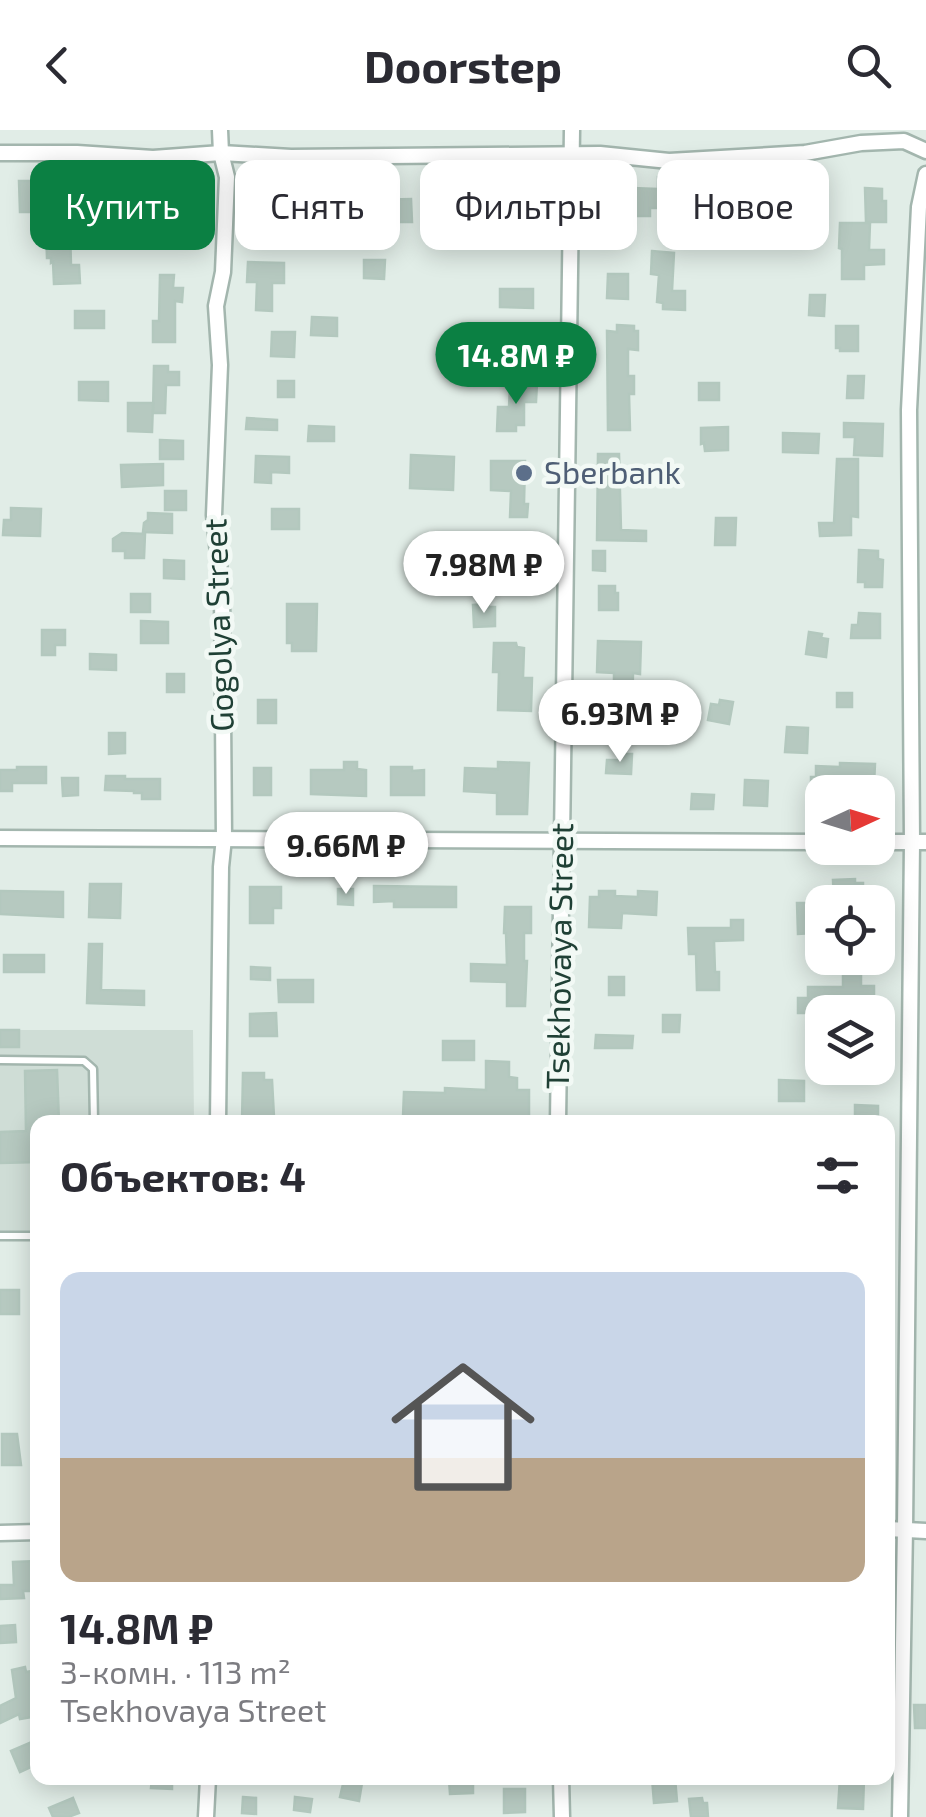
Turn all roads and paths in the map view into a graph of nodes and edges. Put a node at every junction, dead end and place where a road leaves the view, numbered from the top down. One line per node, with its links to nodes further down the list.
1 (220, 130): 5 (street, Gogolya Street)
2 (572, 130): 6 (street, Tsekhovaya Street)
3 (926, 150): 6 (street)
4 (0, 152): 5 (street)
5 (221, 154): 6 (street); 9 (street, Gogolya Street)
6 (572, 154): 10 (street, Tsekhovaya Street)
7 (926, 174): 12 (street)
8 (0, 838): 9 (street)
9 (224, 838): 10 (street); 15 (street, Gogolya Street)
10 (562, 842): 11 (street); 16 (street, Tsekhovaya Street)
11 (805, 842)
12 (919, 842): 20 (street)
13 (0, 1060): 14 (lane)
14 (94, 1115)
15 (218, 1115)
16 (558, 1115)
17 (0, 1236): 18 (lane)
18 (30, 1236)
19 (895, 1529): 20 (street)
20 (905, 1529): 21 (street); 28 (street)
21 (926, 1531)
22 (30, 1532): 23 (street)
23 (0, 1533)
24 (208, 1785): 26 (street)
25 (561, 1785): 27 (street)
26 (206, 1817)
27 (562, 1817)
28 (900, 1817)

